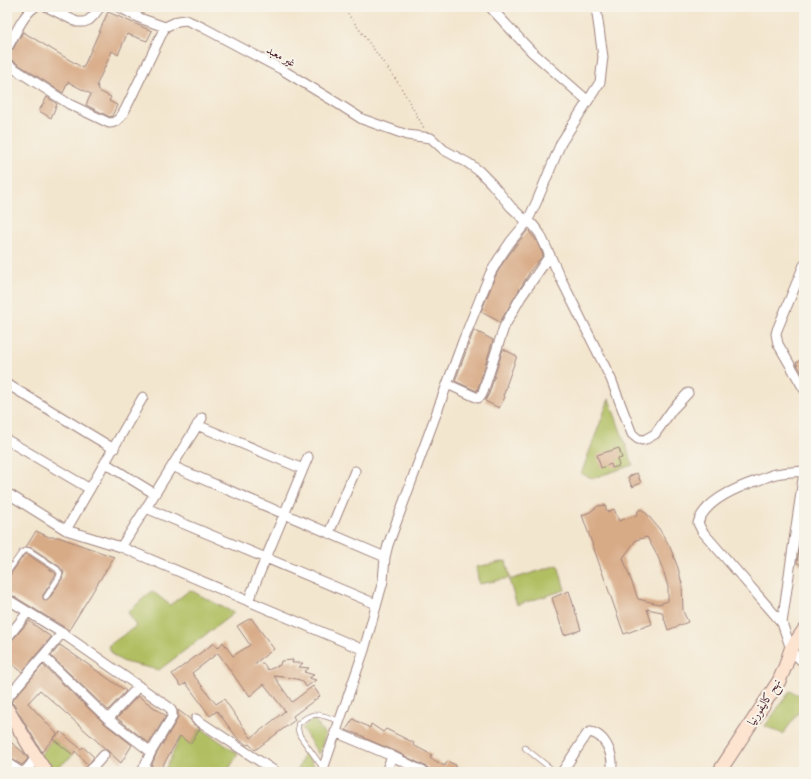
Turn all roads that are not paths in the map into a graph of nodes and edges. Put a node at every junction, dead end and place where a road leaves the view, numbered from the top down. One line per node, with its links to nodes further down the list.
1 (35, 7): 8 (street)
2 (48, 7): 3 (street)
3 (100, 7)
4 (119, 7): 7 (street)
5 (490, 7): 10 (street)
6 (596, 7): 10 (street)
7 (165, 27): 9 (street); 11 (street, غير معبد)
8 (7, 48)
9 (7, 64)
10 (588, 101): 11 (street)
11 (527, 222): 12 (street); 16 (street)
12 (550, 255): 16 (street); 18 (street)
13 (804, 265): 14 (street)
14 (802, 275): 17 (street)
15 (7, 384): 21 (street)
16 (447, 384): 36 (street)
17 (804, 389)
18 (688, 393)
19 (143, 397): 21 (street)
20 (7, 440): 28 (street)
21 (114, 449): 23 (street)
22 (308, 457): 25 (street)
23 (105, 463): 28 (street); 30 (street)
24 (172, 466): 25 (street); 30 (street); 32 (street)
25 (303, 469): 32 (street)
26 (355, 471): 34 (street)
27 (804, 472): 44 (street); 44 (street)
28 (90, 489): 33 (street)
29 (7, 493): 33 (street)
30 (155, 494): 31 (street)
31 (146, 508): 35 (street); 37 (street)
32 (284, 514): 34 (street); 37 (street)
33 (66, 530): 35 (street)
34 (329, 533): 36 (street)
35 (121, 547): 41 (street)
36 (385, 557): 42 (street)
37 (265, 558): 41 (street); 42 (street)
38 (7, 573): 39 (lane)
39 (46, 597)
40 (7, 599): 43 (street)
41 (248, 600): 49 (street)
42 (376, 604): 49 (street)
43 (28, 612): 46 (street); 47 (street)
44 (782, 623): 48 (street)
45 (804, 630): 48 (street, نهح كاليفورنيا)
46 (62, 633): 50 (street); 52 (street)
47 (7, 638)
48 (791, 649): 51 (street); 76 (street, نهح كاليفورنيا)
49 (364, 650): 57 (street)
50 (43, 656): 53 (street); 55 (street)
51 (804, 663)
52 (139, 686): 55 (street); 60 (street)
53 (7, 698)
54 (7, 709): 63 (street)
55 (108, 719): 60 (street)
56 (196, 719): 70 (street)
57 (339, 721): 58 (street); 65 (lane)
58 (335, 732): 62 (street); 65 (street)
59 (525, 748): 73 (lane)
60 (151, 752): 69 (street)
61 (104, 756): 68 (street)
62 (392, 756): 71 (street); 72 (street)
63 (36, 757): 66 (street); 67 (street)
64 (7, 763): 66 (street)
65 (322, 770)
66 (22, 772)
67 (46, 772)
68 (89, 772)
69 (142, 772)
70 (276, 772)
71 (386, 772)
72 (424, 772)
73 (555, 772)
74 (562, 772): 75 (street)
75 (611, 772)
76 (719, 772)

